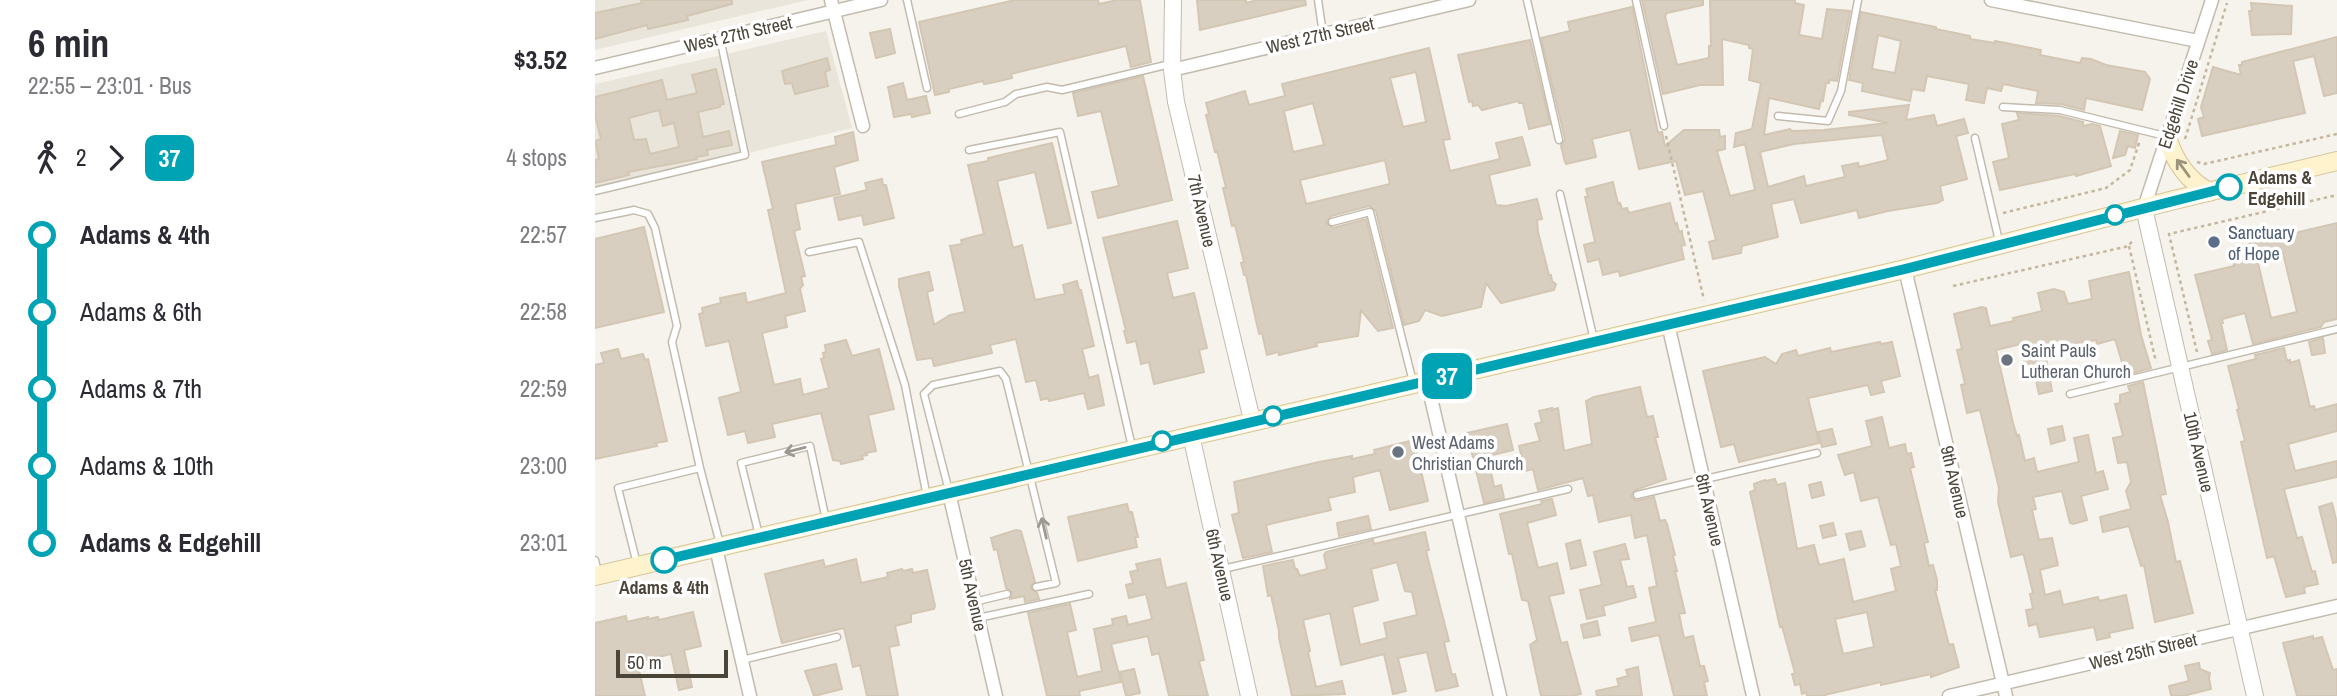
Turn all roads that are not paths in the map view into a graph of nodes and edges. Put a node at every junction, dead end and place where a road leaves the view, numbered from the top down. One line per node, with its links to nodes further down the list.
1 (881, 0): 12 (street, West 27th Street)
2 (907, 0): 18 (lane)
3 (1173, 0): 16 (street, 7th Avenue)
4 (1318, 0): 13 (lane)
5 (1469, 0): 11 (street, West 27th Street)
6 (1527, 0): 26 (lane)
7 (1636, 0): 23 (lane)
8 (1858, 0): 21 (lane)
9 (1991, 0): 15 (street)
10 (2212, 0): 15 (street, Edgehill Drive)
11 (1436, 4): 13 (street, West 27th Street)
12 (832, 6): 14 (street, West 27th Street); 22 (street)
13 (1323, 34): 16 (street, West 27th Street)
14 (720, 38): 17 (street, West 27th Street); 29 (lane)
15 (2198, 41): 24 (street, Edgehill Drive)
16 (1172, 67): 20 (lane); 44 (street, 7th Avenue)
17 (595, 68)
18 (927, 88)
19 (2003, 107): 24 (lane)
20 (959, 114)
21 (1777, 116)
22 (863, 126)
23 (1664, 126)
24 (2167, 136): 30 (main road, one-way to 24); 32 (street, Edgehill Drive)
25 (1975, 138): 35 (lane)
26 (1559, 140)
27 (969, 149): 46 (lane)
28 (2337, 161): 30 (main road)
29 (595, 191)
30 (2209, 192): 32 (main road)
31 (1560, 194): 40 (lane)
32 (2144, 208): 35 (main road); 41 (street, 10th Avenue)
33 (595, 218): 48 (lane)
34 (1332, 222): 42 (lane)
35 (2000, 244): 37 (main road)
36 (809, 252): 54 (lane)
37 (1905, 269): 38 (main road); 71 (street, 9th Avenue)
38 (1668, 324): 40 (main road); 50 (street, 8th Avenue)
39 (2337, 329): 41 (lane)
40 (1594, 341): 42 (main road)
41 (2180, 367): 43 (lane); 68 (street, 10th Avenue)
42 (1420, 382): 44 (main road); 55 (street)
43 (2070, 394)
44 (1252, 420): 45 (main road)
45 (1191, 435): 46 (main road); 61 (street, 6th Avenue)
46 (1133, 449): 49 (main road)
47 (1817, 453): 50 (lane)
48 (700, 468): 58 (lane); 59 (lane)
49 (1031, 473): 52 (main road); 52 (lane); 62 (lane, one-way to 49)
50 (1703, 480): 53 (lane); 76 (street, 8th Avenue)
51 (1569, 489): 55 (lane)
52 (949, 493): 54 (main road); 65 (street, 5th Avenue)
53 (1637, 495)
54 (927, 498): 56 (main road)
55 (1458, 514): 61 (lane); 75 (street)
56 (826, 522): 57 (main road); 57 (lane, one-way to 57)
57 (760, 537): 58 (main road)
58 (718, 547): 59 (main road); 70 (street)
59 (637, 566): 60 (main road)
60 (596, 570)
61 (1221, 570): 74 (street, 6th Avenue)
62 (1036, 587)
63 (1007, 594): 65 (lane)
64 (1089, 594): 67 (lane)
65 (974, 602): 67 (street, 5th Avenue)
66 (2337, 606): 68 (street, West 25th Street)
67 (978, 618): 73 (street, 5th Avenue)
68 (2239, 628): 71 (street, West 25th Street); 78 (street, 10th Avenue)
69 (837, 638): 70 (lane)
70 (741, 660): 72 (street)
71 (2004, 690): 77 (street, West 25th Street)
72 (750, 696)
73 (996, 696)
74 (1249, 696)
75 (1500, 696)
76 (1753, 696)
77 (1949, 696)
78 (2255, 696)

